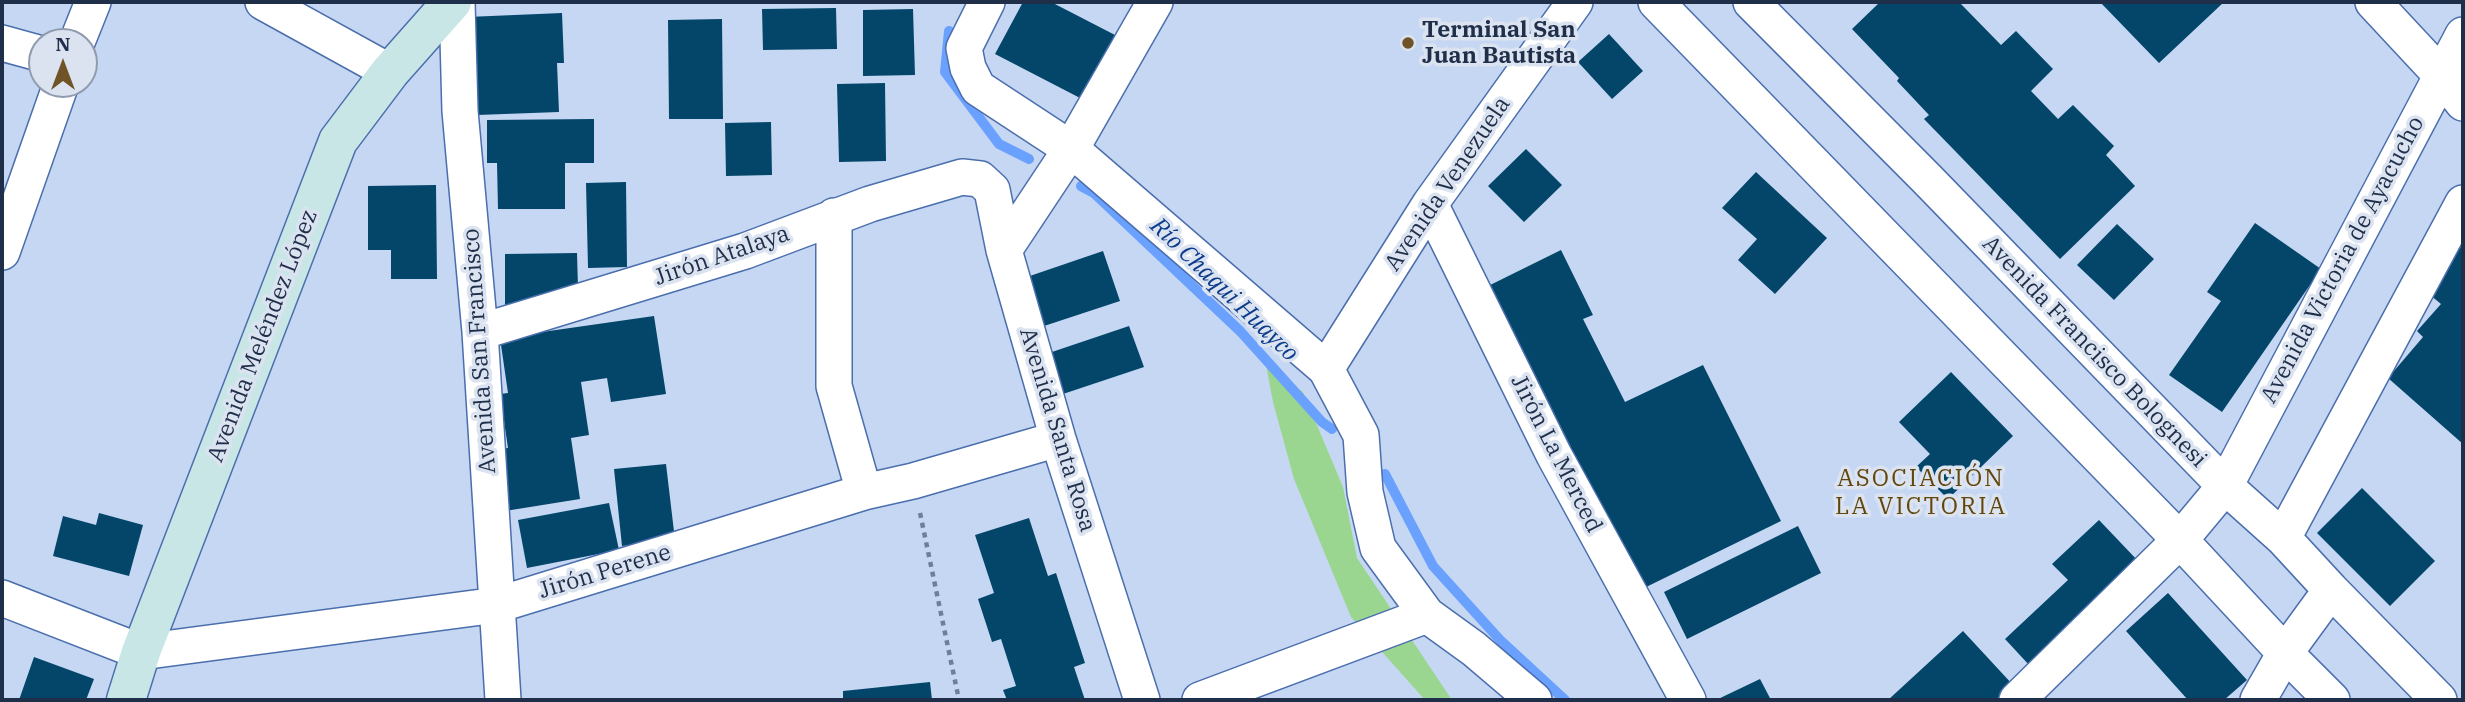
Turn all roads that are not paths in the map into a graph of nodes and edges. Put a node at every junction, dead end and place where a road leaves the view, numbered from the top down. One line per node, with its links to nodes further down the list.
1 (93, 2): 10 (street)
2 (263, 2): 14 (street)
3 (454, 2): 14 (street, Avenida Meléndez López); 25 (street, Avenida San Francisco)
4 (987, 2): 18 (street)
5 (1155, 2): 18 (street)
6 (1575, 2): 20 (street, Avenida Venezuela)
7 (1751, 2): 28 (street, Avenida Francisco Bolognesi)
8 (2373, 2): 15 (street)
9 (1661, 4): 31 (street)
10 (83, 28)
11 (2463, 35): 15 (street, Avenida Victoria de Ayacucho)
12 (2, 43): 13 (street)
13 (28, 50)
14 (390, 72): 36 (street, Avenida Meléndez López)
15 (2441, 75): 17 (street); 28 (street, Avenida Victoria de Ayacucho)
16 (56, 98): 24 (street)
17 (2463, 103)
18 (1071, 149): 23 (street); 26 (street)
19 (962, 177): 22 (street, Jirón Atalaya); 23 (street, Avenida Santa Rosa)
20 (1430, 204): 26 (street, Avenida Venezuela); 43 (street, Jirón La Merced)
21 (2463, 204): 30 (street)
22 (834, 216): 25 (street, Jirón Atalaya); 29 (street)
23 (1004, 250): 27 (street, Avenida Santa Rosa)
24 (2, 252)
25 (480, 332): 34 (street, Avenida San Francisco)
26 (1326, 369): 35 (street)
27 (1058, 439): 29 (street, Jirón Perene); 40 (street, Avenida Santa Rosa)
28 (2225, 486): 30 (street, Avenida Francisco Bolognesi); 31 (street, Avenida Victoria de Ayacucho)
29 (864, 492): 34 (street, Jirón Perene)
30 (2283, 538): 32 (street, Avenida Francisco Bolognesi)
31 (2180, 541): 37 (street); 44 (street, Avenida Victoria de Ayacucho)
32 (2331, 590): 37 (street); 47 (street, Avenida Francisco Bolognesi)
33 (2, 598): 36 (street)
34 (497, 605): 36 (street, Jirón Perene); 39 (street, Avenida San Francisco)
35 (1427, 615): 41 (street); 42 (street)
36 (141, 652): 38 (street, Avenida Meléndez López)
37 (2285, 653): 45 (street); 46 (street)
38 (126, 700)
39 (503, 700)
40 (1142, 700)
41 (1200, 700)
42 (1534, 700)
43 (1688, 700)
44 (2017, 700)
45 (2258, 700)
46 (2332, 700)
47 (2439, 700)

